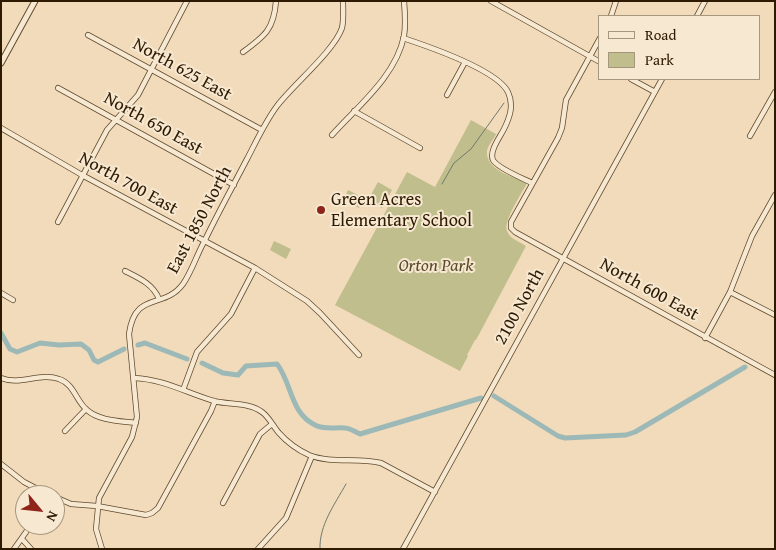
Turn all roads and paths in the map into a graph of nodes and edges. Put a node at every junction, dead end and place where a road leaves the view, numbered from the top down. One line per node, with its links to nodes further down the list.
1 (34, 1): 18 (street)
2 (187, 1): 19 (street)
3 (276, 1): 14 (street)
4 (343, 1): 30 (street, East 1850 North)
5 (404, 1): 12 (street)
6 (492, 1): 15 (street)
7 (616, 1): 9 (street)
8 (705, 1): 10 (street)
9 (611, 15)
10 (697, 15)
11 (88, 35): 19 (street, North 625 East)
12 (403, 38): 17 (street); 27 (street)
13 (598, 42): 15 (street)
14 (243, 52)
15 (590, 56): 16 (street); 35 (street)
16 (598, 61)
17 (465, 62): 25 (street); 35 (street)
18 (1, 63)
19 (151, 70): 28 (street); 30 (street, North 625 East)
20 (633, 80): 23 (street)
21 (661, 80): 23 (street, 2100 North)
22 (58, 88): 28 (street, North 650 East)
23 (655, 92): 40 (street, 2100 North)
24 (775, 92): 26 (street)
25 (447, 95)
26 (773, 99): 32 (street)
27 (354, 111): 31 (street); 33 (street)
28 (115, 120): 34 (street); 36 (street, North 650 East)
29 (1, 128): 34 (street, North 700 East)
30 (262, 130): 36 (street, East 1850 North)
31 (332, 135)
32 (750, 136)
33 (420, 148)
34 (82, 175): 38 (street); 39 (street, North 700 East)
35 (532, 183): 40 (street, North 600 East)
36 (234, 184): 39 (street, East 1850 North)
37 (775, 195): 43 (street)
38 (58, 222)
39 (204, 240): 41 (street, North 700 East); 45 (street, East 1850 North)
40 (562, 258): 48 (street, North 600 East); 62 (street, 2100 North)
41 (255, 268): 49 (street, North 700 East); 53 (street)
42 (125, 271): 45 (street)
43 (730, 292): 47 (street); 48 (street)
44 (1, 294): 46 (street)
45 (159, 299): 52 (street, East 1850 North)
46 (13, 300)
47 (775, 315)
48 (705, 338): 50 (street, North 600 East)
49 (359, 354)
50 (775, 375)
51 (1, 378): 55 (street)
52 (134, 378): 53 (street); 56 (street, East 1850 North)
53 (183, 390): 54 (street)
54 (215, 401): 57 (street); 65 (street)
55 (86, 409): 56 (street); 58 (street)
56 (136, 423): 65 (street, East 1850 North)
57 (272, 424): 59 (street); 64 (street)
58 (65, 431)
59 (312, 456): 62 (street); 71 (street)
60 (2, 465): 61 (street)
61 (30, 485)
62 (435, 492): 72 (street, 2100 North)
63 (65, 502): 65 (street)
64 (223, 503)
65 (97, 506): 70 (street)
66 (25, 535): 67 (street)
67 (22, 539): 68 (street); 69 (street)
68 (14, 549)
69 (30, 549)
70 (102, 549)
71 (258, 549)
72 (404, 549)

